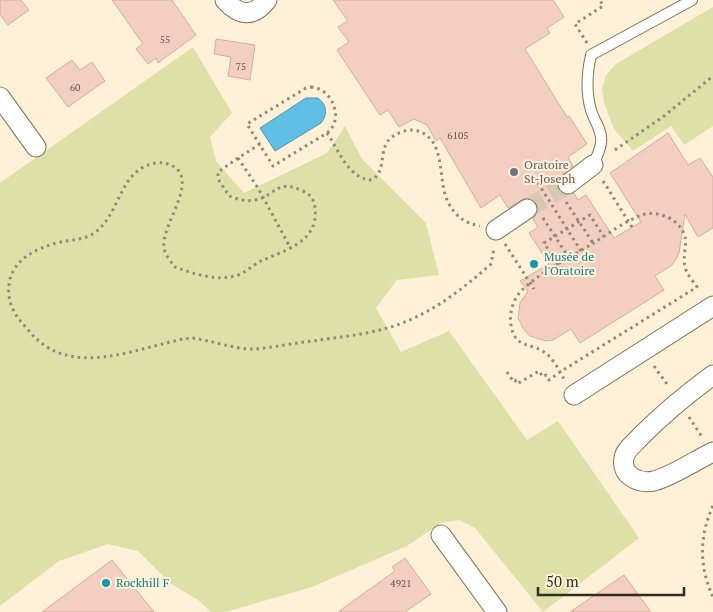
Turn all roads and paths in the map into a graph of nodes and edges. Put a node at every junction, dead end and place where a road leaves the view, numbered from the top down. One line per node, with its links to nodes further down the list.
1 (224, 0): 2 (street)
2 (267, 0)
3 (600, 0): 5 (path)
4 (692, 0): 12 (lane)
5 (588, 44)
6 (713, 76): 12 (path)
7 (0, 97): 10 (street)
8 (327, 132): 9 (path); 9 (path); 21 (path)
9 (260, 144): 11 (path)
10 (36, 147)
11 (238, 158): 15 (path); 15 (path)
12 (593, 165): 14 (street); 18 (path)
13 (538, 183): 20 (path)
14 (566, 191): 17 (path)
15 (263, 197): 25 (path); 25 (path)
16 (534, 211): 21 (street); 22 (path)
17 (579, 222): 20 (path); 23 (path); 24 (path)
18 (629, 222): 19 (path); 23 (path); 30 (path)
19 (632, 227)
20 (567, 229): 22 (path); 26 (path)
21 (496, 230): 25 (path); 29 (path)
22 (555, 236): 27 (path); 28 (path)
23 (604, 237): 24 (path)
24 (593, 243): 26 (path)
25 (291, 249)
26 (581, 251): 27 (path)
27 (569, 258): 28 (path)
28 (558, 265): 29 (path)
29 (530, 283): 32 (path); 37 (path)
30 (697, 286): 31 (path); 33 (path); 37 (path)
31 (702, 288)
32 (534, 290)
33 (696, 292)
34 (713, 306): 40 (street)
35 (650, 360): 39 (path)
36 (507, 372): 37 (path)
37 (560, 372): 40 (path)
38 (713, 375): 43 (street)
39 (669, 388)
40 (574, 395)
41 (685, 412): 42 (path)
42 (698, 432)
43 (713, 452)
44 (713, 506): 46 (path)
45 (441, 535): 47 (street)
46 (713, 597)
47 (497, 612)

